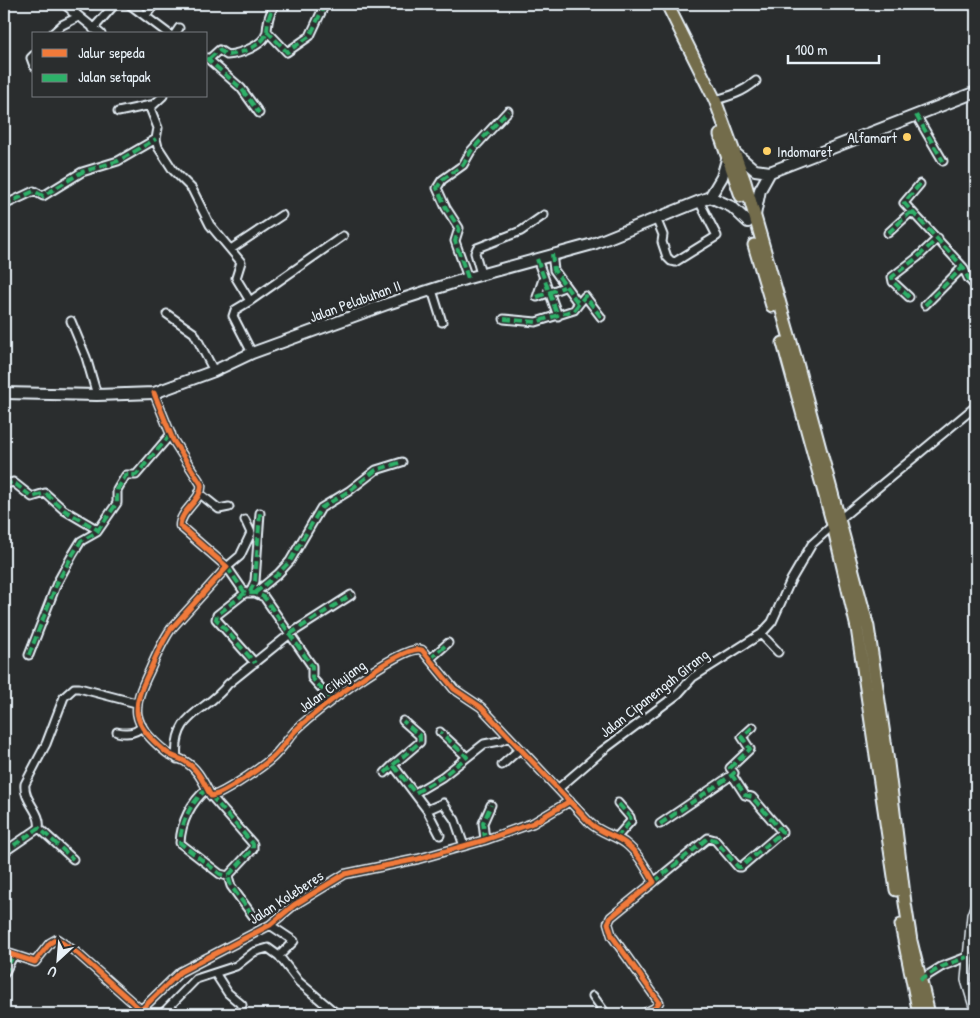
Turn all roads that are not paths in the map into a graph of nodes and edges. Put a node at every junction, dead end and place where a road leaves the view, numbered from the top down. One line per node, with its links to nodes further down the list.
1 (64, 4): 10 (street)
2 (80, 4): 10 (street)
3 (115, 4): 13 (street)
4 (129, 4): 11 (street)
5 (155, 4): 11 (street)
6 (275, 4): 14 (street)
7 (324, 4): 14 (street)
8 (660, 4): 29 (main road)
9 (667, 4): 22 (main road)
10 (72, 12): 12 (street)
11 (145, 16): 17 (street)
12 (78, 17): 13 (street); 15 (street)
13 (93, 29): 16 (street)
14 (267, 31): 18 (street)
15 (54, 32)
16 (98, 32)
17 (166, 32)
18 (208, 59): 26 (street)
19 (756, 81): 22 (street)
20 (976, 92): 27 (main road)
21 (161, 98): 23 (street)
22 (715, 100): 29 (main road)
23 (151, 106): 25 (street); 28 (street)
24 (508, 111): 49 (street)
25 (118, 112)
26 (259, 113)
27 (916, 115): 30 (street); 31 (main road)
28 (156, 139): 35 (street); 44 (street)
29 (732, 152): 31 (main road); 33 (main road); 40 (main road)
30 (943, 161)
31 (770, 172): 40 (main road)
32 (920, 184): 36 (street)
33 (710, 197): 34 (main road, Jalan Pelabuhan II); 40 (main road)
34 (699, 200): 39 (main road, Jalan Pelabuhan II); 39 (street)
35 (4, 205)
36 (910, 212): 41 (street); 43 (street)
37 (544, 214): 48 (street)
38 (282, 215): 44 (street)
39 (656, 218): 45 (main road, Jalan Pelabuhan II)
40 (751, 220): 78 (main road)
41 (888, 233)
42 (343, 236): 56 (street)
43 (938, 238): 47 (street); 55 (street)
44 (231, 249): 56 (street)
45 (552, 254): 46 (main road, Jalan Pelabuhan II); 51 (street)
46 (537, 259): 48 (main road, Jalan Pelabuhan II); 50 (street)
47 (963, 267): 52 (street); 58 (street)
48 (481, 274): 49 (main road, Jalan Pelabuhan II)
49 (468, 278): 53 (main road, Jalan Pelabuhan II)
50 (543, 279): 54 (street); 54 (street)
51 (564, 287): 54 (street); 57 (street)
52 (976, 287)
53 (432, 290): 64 (street); 65 (main road, Jalan Pelabuhan II)
54 (549, 292): 60 (street)
55 (909, 297)
56 (250, 301): 65 (street)
57 (578, 303): 60 (street); 61 (street)
58 (925, 306)
59 (167, 314): 66 (street)
60 (558, 316): 62 (street)
61 (601, 317)
62 (504, 319)
63 (71, 321): 69 (street)
64 (442, 322)
65 (252, 354): 66 (main road, Jalan Pelabuhan II)
66 (214, 371): 67 (main road, Jalan Pelabuhan II)
67 (154, 393): 69 (main road, Jalan Pelabuhan II); 71 (street)
68 (4, 394): 69 (main road, Jalan Pelabuhan II)
69 (97, 395)
70 (976, 406): 78 (street, Jalan Cipanengah Girang)
71 (171, 434): 74 (street); 79 (street)
72 (402, 462): 81 (street)
73 (4, 484): 79 (street)
74 (199, 493): 75 (street); 80 (street)
75 (229, 506)
76 (260, 513): 81 (street)
77 (245, 520): 80 (street)
78 (837, 522): 84 (street, Jalan Cipanengah Girang); 126 (main road)
79 (98, 530): 87 (street)
80 (227, 566): 81 (street); 90 (street)
81 (250, 592): 83 (street); 89 (street)
82 (351, 595): 83 (street)
83 (290, 634): 89 (street); 91 (street)
84 (761, 634): 86 (street); 106 (street, Jalan Cipanengah Girang)
85 (448, 643): 88 (street)
86 (778, 652)
87 (29, 655)
88 (430, 659): 91 (street, Jalan Cikujang); 97 (street, Jalan Cikujang)
89 (255, 664): 100 (street)
90 (136, 699): 93 (street); 114 (street)
91 (332, 700): 108 (street, Jalan Cikujang)
92 (404, 721): 101 (street)
93 (142, 726): 95 (street); 100 (street)
94 (753, 727): 104 (street)
95 (117, 732)
96 (440, 732): 99 (street)
97 (509, 737): 98 (street, Jalan Cikujang); 99 (street)
98 (520, 749): 102 (street); 106 (street, Jalan Cikujang)
99 (467, 757): 107 (street)
100 (177, 758): 105 (street)
101 (393, 765): 103 (street); 107 (street)
102 (502, 765)
103 (385, 773)
104 (732, 775): 113 (street); 122 (street)
105 (207, 788): 108 (street); 121 (street)
106 (559, 788): 109 (street, Jalan Cikujang)
107 (415, 793): 112 (street)
108 (211, 796): 121 (street)
109 (570, 801): 116 (street, Jalan Cikujang); 117 (street, Jalan Koleberes)
110 (618, 802): 116 (street)
111 (492, 805): 117 (street)
112 (427, 810): 115 (street); 118 (street)
113 (660, 824)
114 (39, 828): 119 (street); 120 (street)
115 (440, 835)
116 (616, 838): 122 (street, Jalan Cikujang)
117 (485, 840): 118 (street, Jalan Koleberes)
118 (464, 846): 125 (street, Jalan Koleberes)
119 (4, 852)
120 (73, 859)
121 (228, 876): 124 (street)
122 (654, 882): 141 (street)
123 (976, 904): 130 (street)
124 (254, 916)
125 (270, 925): 129 (street); 137 (street, Jalan Koleberes)
126 (907, 942): 133 (main road); 142 (main road)
127 (4, 952): 128 (street, Jalan Koleberes)
128 (13, 956): 132 (street); 137 (street, Jalan Koleberes)
129 (279, 956): 131 (street); 139 (street)
130 (967, 957): 133 (street); 136 (street)
131 (215, 973): 135 (street); 138 (street)
132 (4, 974)
133 (920, 980): 143 (main road)
134 (593, 996): 140 (street)
135 (242, 1005)
136 (976, 1012)
137 (141, 1013)
138 (162, 1014)
139 (337, 1014)
140 (606, 1014)
141 (643, 1014)
142 (919, 1014)
143 (929, 1014)

